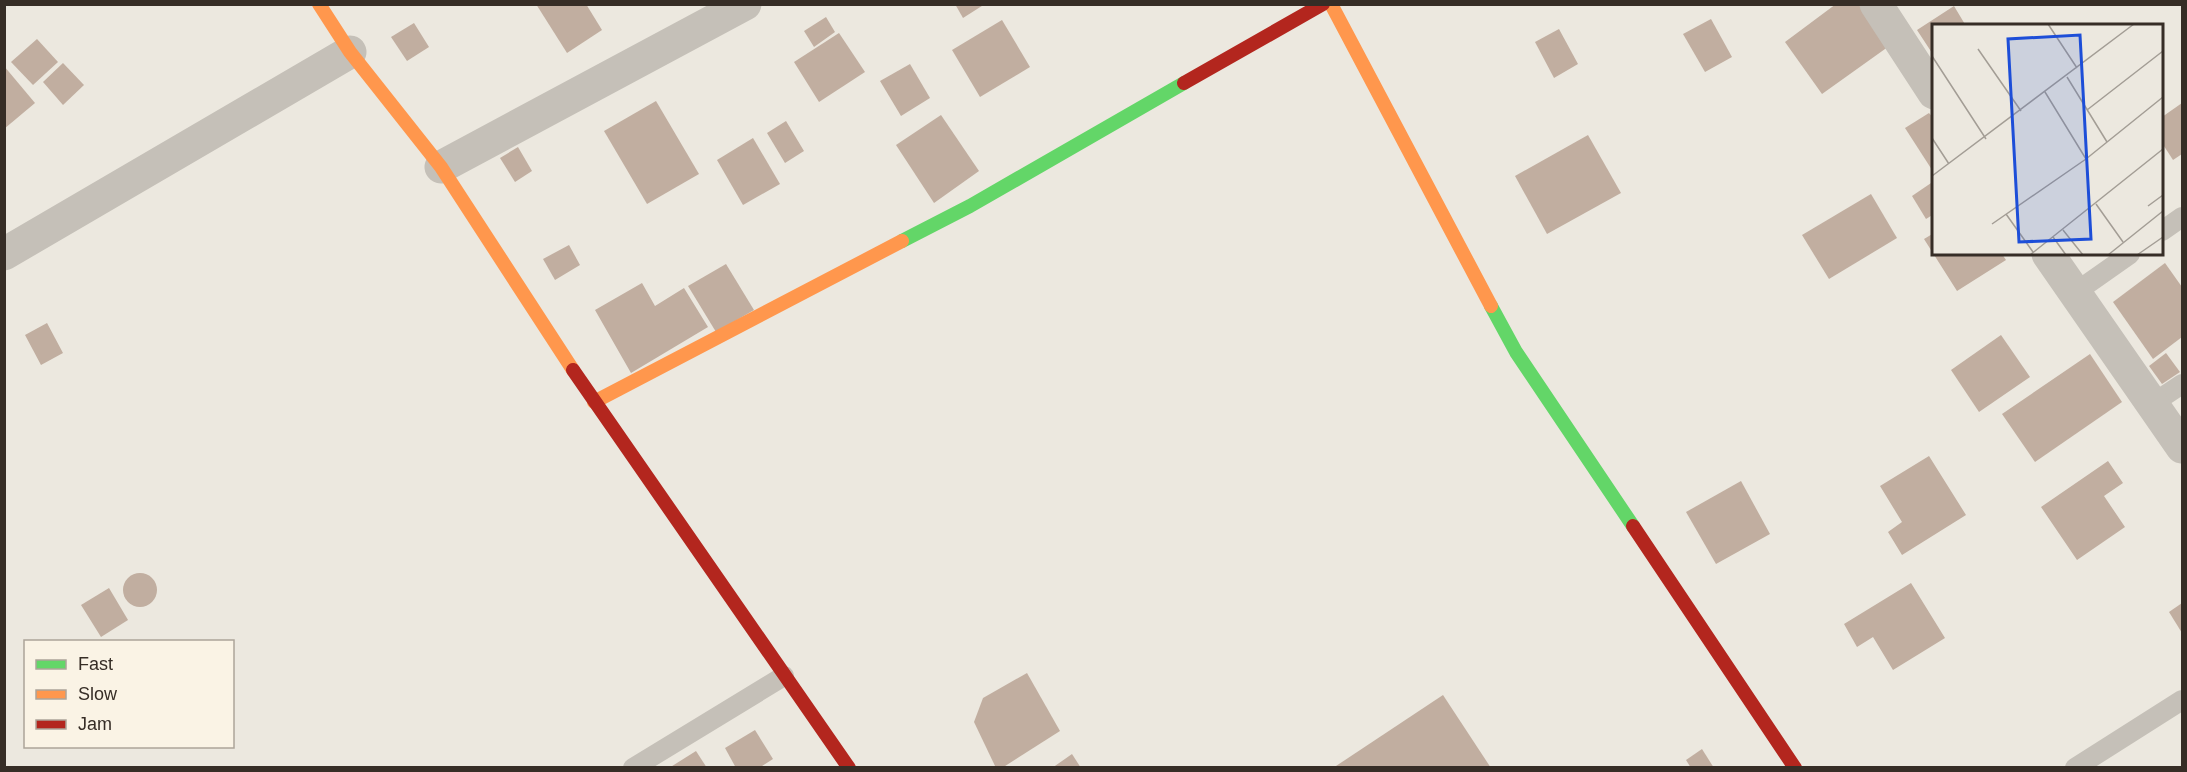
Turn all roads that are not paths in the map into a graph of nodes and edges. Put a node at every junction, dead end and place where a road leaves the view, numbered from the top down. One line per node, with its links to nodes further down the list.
1 (319, 4): 6 (street)
2 (745, 4): 8 (street)
3 (1323, 4): 16 (street)
4 (1331, 4): 23 (street)
5 (1876, 4): 7 (street)
6 (350, 52): 8 (street); 11 (street)
7 (1932, 90)
8 (441, 167): 16 (street)
9 (2182, 217): 10 (lane)
10 (2163, 230)
11 (4, 254)
12 (2049, 255): 14 (street)
13 (2129, 255): 14 (lane)
14 (2076, 292): 17 (street)
15 (2182, 384): 17 (lane)
16 (594, 402): 19 (street)
17 (2152, 404): 18 (street)
18 (2182, 447)
19 (784, 676): 21 (lane); 22 (street)
20 (2182, 700): 24 (lane)
21 (633, 768)
22 (849, 768)
23 (1796, 768)
24 (2075, 768)

